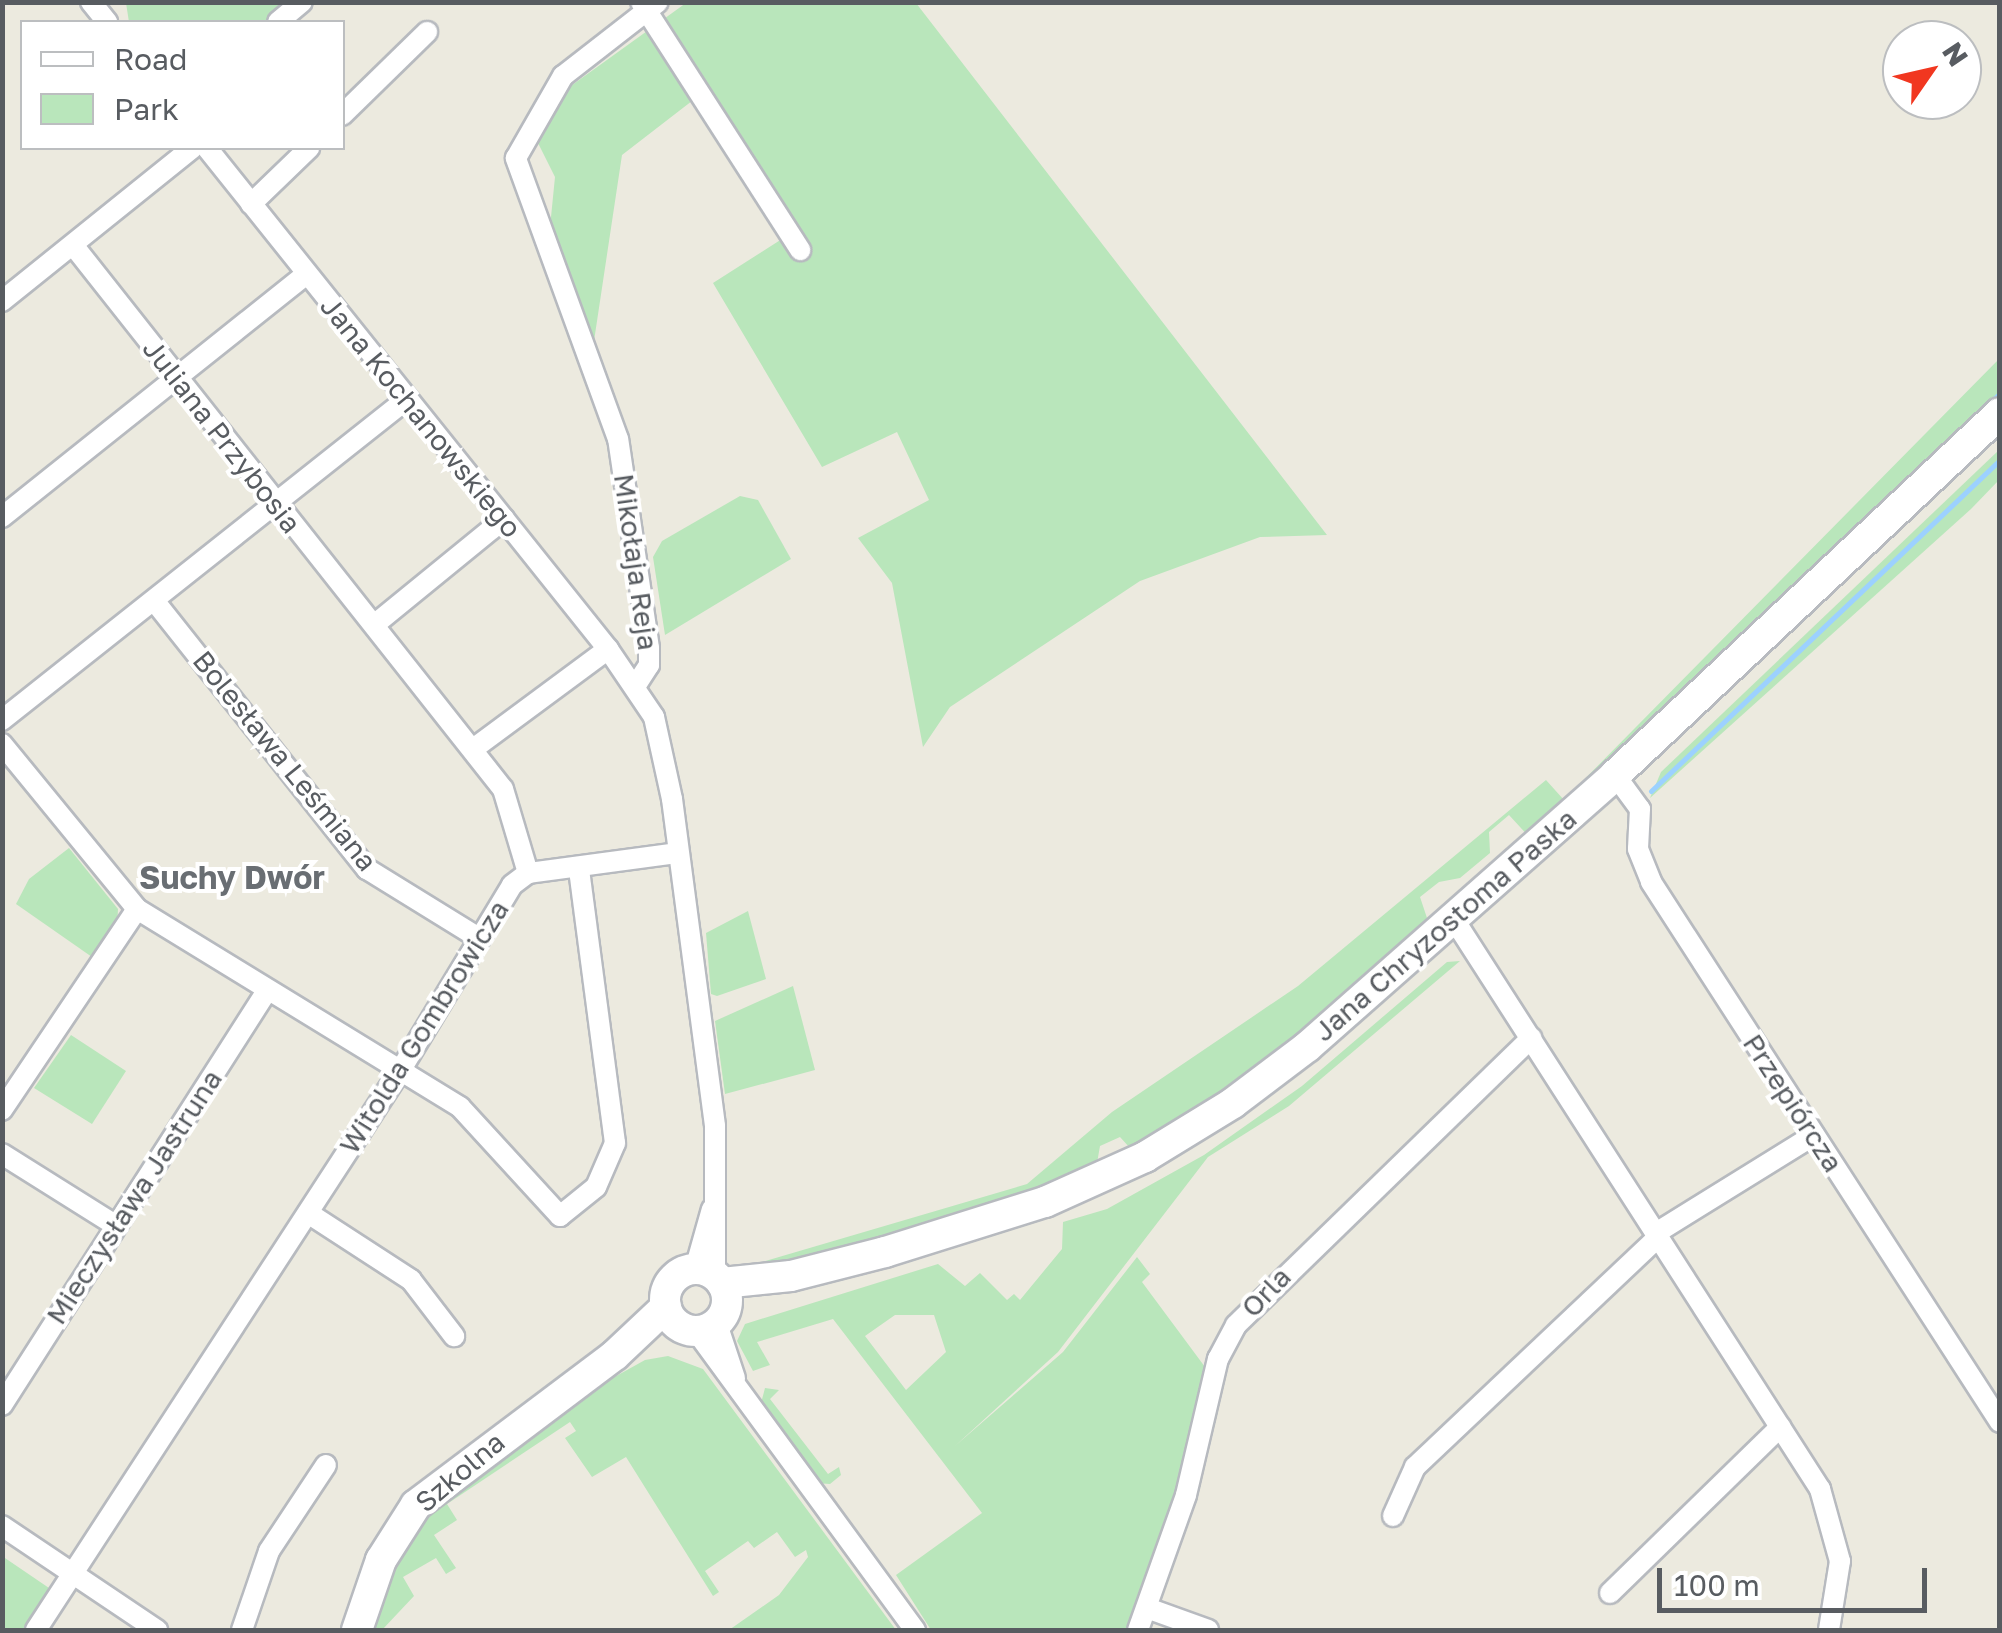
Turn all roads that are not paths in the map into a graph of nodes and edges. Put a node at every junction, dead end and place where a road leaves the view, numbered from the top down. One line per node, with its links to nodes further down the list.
1 (302, 2): 3 (street)
2 (649, 5): 11 (street); 23 (street, Mikołaja Reja)
3 (280, 20)
4 (427, 32): 5 (street)
5 (345, 112)
6 (190, 150): 10 (street)
7 (209, 150): 9 (street, Jana Kochanowskiego)
8 (307, 150): 9 (street)
9 (251, 204): 12 (street, Jana Kochanowskiego)
10 (73, 245): 13 (street); 14 (street, Juliana Przybosia)
11 (800, 250)
12 (306, 274): 14 (street); 15 (street, Jana Kochanowskiego)
13 (2, 301)
14 (178, 379): 17 (street, Juliana Przybosia); 18 (street)
15 (407, 399): 17 (street); 19 (street, Jana Kochanowskiego)
16 (2000, 414): 27 (street, Jana Chryzostoma Paska)
17 (275, 504): 20 (street); 21 (street, Juliana Przybosia)
18 (3, 516)
19 (504, 520): 21 (street); 22 (street, Jana Kochanowskiego)
20 (156, 602): 24 (street); 33 (street, Bolesława Leśmiana)
21 (374, 625): 26 (street, Juliana Przybosia)
22 (608, 649): 23 (street, Jana Kochanowskiego); 26 (street)
23 (636, 685): 28 (street, Mikołaja Reja)
24 (2, 720)
25 (2, 744): 31 (street)
26 (473, 748): 30 (street, Juliana Przybosia)
27 (1615, 775): 32 (street, Jana Chryzostoma Paska); 38 (street, Przepiórcza)
28 (678, 853): 29 (street, Witolda Gombrowicza); 43 (street, Mikołaja Reja)
29 (579, 868): 30 (street, Witolda Gombrowicza); 36 (street)
30 (528, 872): 33 (street, Witolda Gombrowicza)
31 (138, 910): 34 (street); 37 (street)
32 (1452, 918): 35 (street); 43 (street, Jana Chryzostoma Paska)
33 (478, 937): 36 (street, Witolda Gombrowicza)
34 (267, 991): 36 (street); 41 (street, Mieczysława Jastruna)
35 (1531, 1038): 42 (street); 53 (street, Orla)
36 (400, 1070): 40 (street, Witolda Gombrowicza)
37 (2, 1110)
38 (1814, 1135): 42 (street); 46 (street, Przepiórcza)
39 (2, 1154): 41 (street)
40 (308, 1213): 44 (street); 51 (street, Witolda Gombrowicza)
41 (114, 1225): 45 (street, Mieczysława Jastruna)
42 (1657, 1235): 47 (street); 49 (street)
43 (702, 1303): 57 (street, Szkolna); 58 (street)
44 (454, 1336)
45 (2, 1405)
46 (2000, 1422)
47 (1780, 1428): 52 (street); 61 (street)
48 (326, 1465): 56 (street)
49 (1393, 1516)
50 (2, 1526): 51 (street)
51 (75, 1573): 54 (street, Witolda Gombrowicza); 55 (street)
52 (1610, 1593)
53 (1146, 1608): 59 (street, Orla); 60 (street)
54 (36, 1630)
55 (158, 1630)
56 (242, 1630)
57 (357, 1630)
58 (915, 1630)
59 (1138, 1630)
60 (1208, 1630)
61 (1829, 1630)

